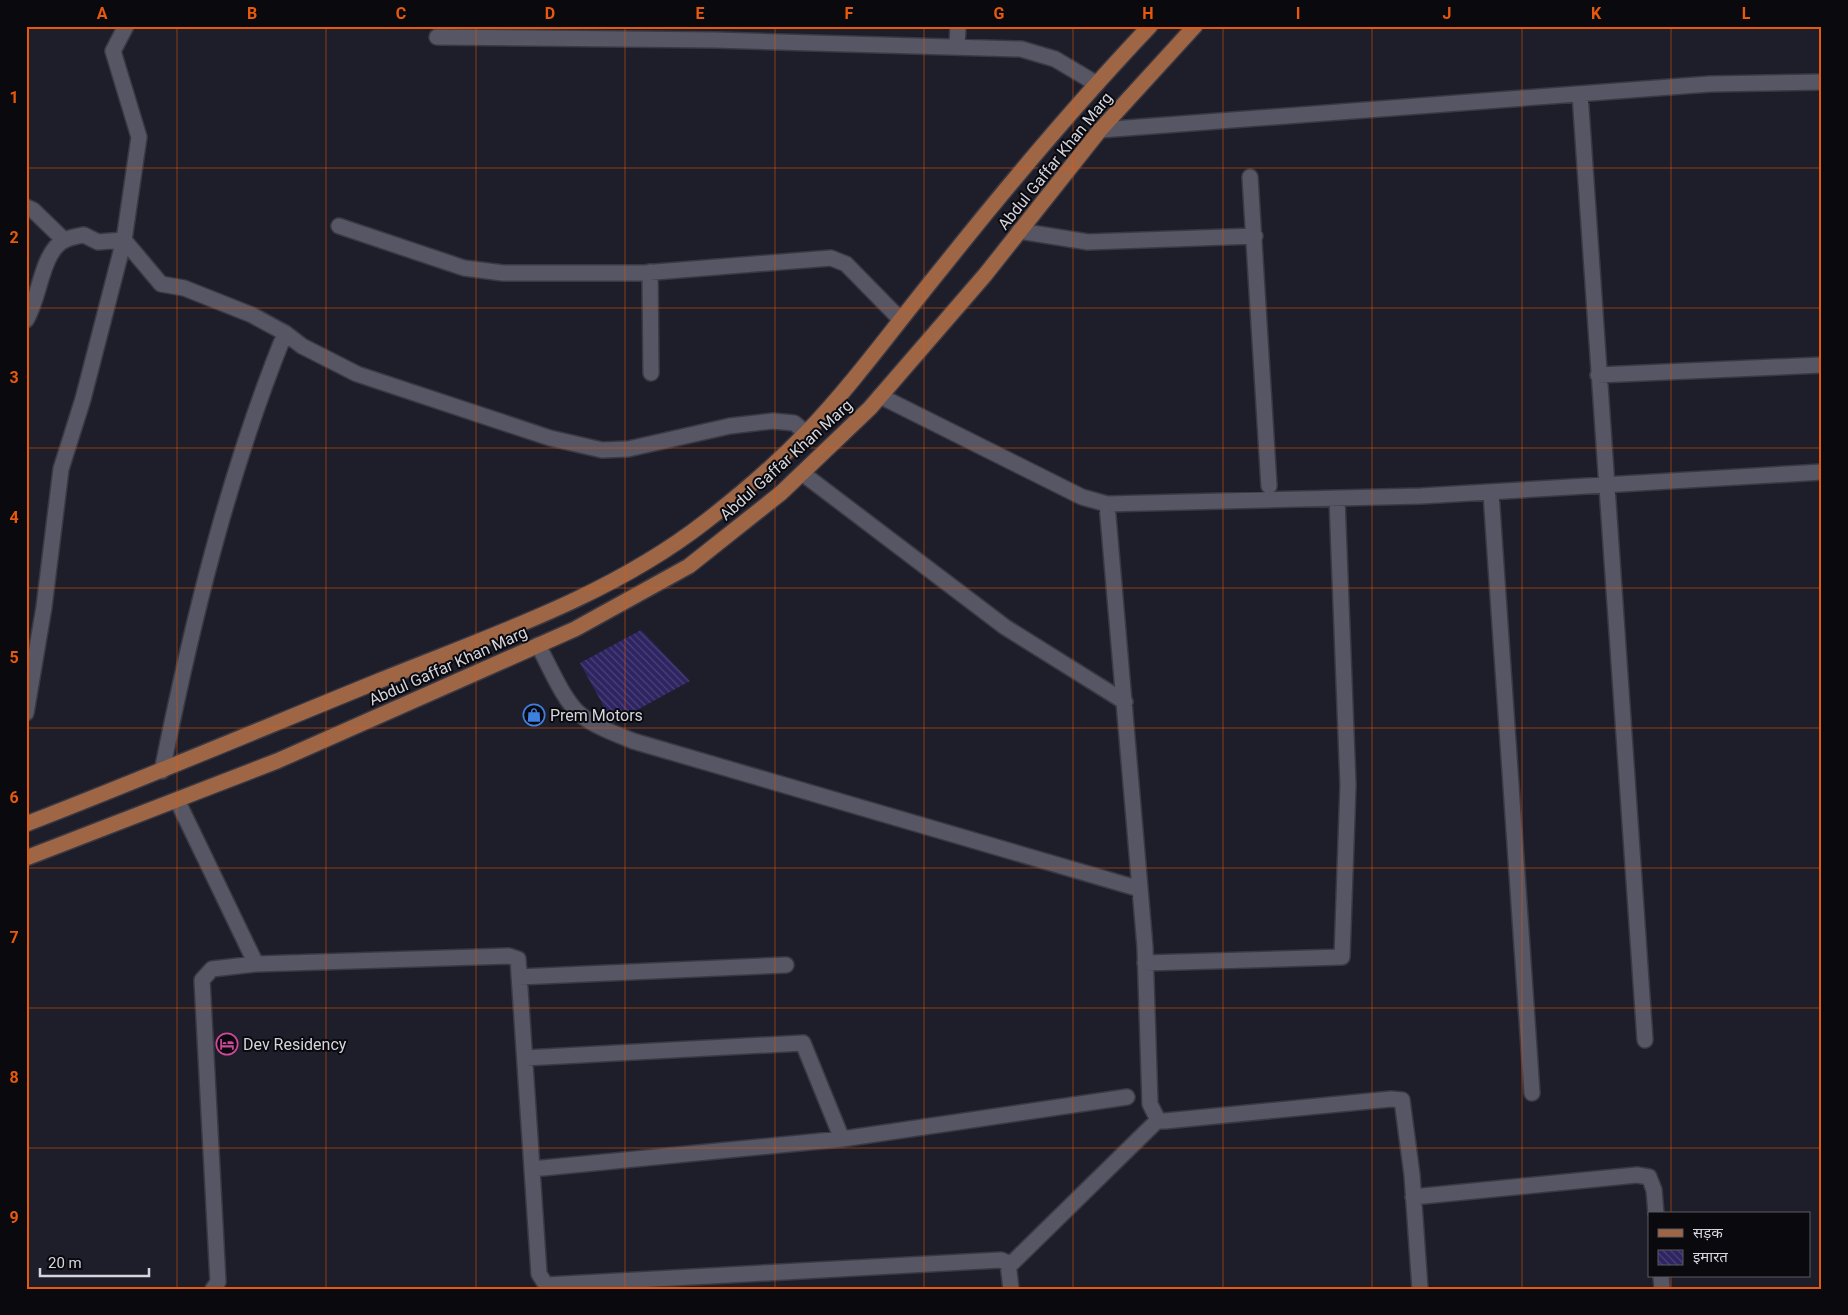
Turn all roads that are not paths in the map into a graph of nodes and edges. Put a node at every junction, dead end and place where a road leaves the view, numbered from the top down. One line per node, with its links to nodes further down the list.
1 (126, 26): 18 (street)
2 (958, 26): 7 (street)
3 (1150, 26): 9 (main road, Abdul Gaffar Khan Marg)
4 (1195, 26): 11 (main road, Abdul Gaffar Khan Marg)
5 (715, 33): 6 (street); 7 (street)
6 (437, 37)
7 (957, 46): 9 (street)
8 (1822, 82): 10 (street)
9 (1097, 84): 20 (main road, Abdul Gaffar Khan Marg)
10 (1580, 94): 11 (street); 25 (street)
11 (1100, 130): 15 (main road, Abdul Gaffar Khan Marg)
12 (1250, 176): 16 (street)
13 (26, 208): 17 (street)
14 (339, 226): 19 (street)
15 (1019, 232): 16 (street); 26 (main road, Abdul Gaffar Khan Marg)
16 (1255, 236): 30 (street)
17 (64, 240): 18 (street); 21 (street)
18 (124, 240): 22 (street); 37 (street)
19 (650, 272): 20 (street); 24 (street)
20 (900, 319): 27 (main road, Abdul Gaffar Khan Marg)
21 (26, 320)
22 (285, 333): 27 (street); 38 (street)
23 (1822, 365): 25 (street)
24 (651, 373)
25 (1598, 375): 31 (street)
26 (880, 396): 29 (main road, Abdul Gaffar Khan Marg); 34 (street)
27 (806, 433): 38 (main road, Abdul Gaffar Khan Marg)
28 (1822, 472): 31 (street)
29 (802, 473): 35 (main road, Abdul Gaffar Khan Marg); 36 (street)
30 (1269, 486)
31 (1608, 487): 32 (street); 47 (street)
32 (1491, 493): 33 (street); 49 (street)
33 (1337, 499): 34 (street); 43 (street)
34 (1107, 504): 36 (street)
35 (538, 645): 39 (main road, Abdul Gaffar Khan Marg); 42 (street)
36 (1125, 702): 42 (street)
37 (26, 714)
38 (162, 771): 40 (main road, Abdul Gaffar Khan Marg)
39 (177, 800): 41 (main road, Abdul Gaffar Khan Marg); 44 (street)
40 (26, 824)
41 (26, 858)
42 (1140, 889): 43 (street)
43 (1146, 963): 51 (street)
44 (256, 964): 46 (street); 57 (street)
45 (786, 965): 46 (street)
46 (519, 977): 48 (street)
47 (1645, 1040)
48 (526, 1058): 52 (street); 53 (street)
49 (1532, 1093)
50 (1127, 1097): 52 (street)
51 (1158, 1120): 54 (street); 56 (street)
52 (842, 1139): 53 (street)
53 (532, 1169): 56 (street)
54 (1413, 1197): 55 (street); 59 (street)
55 (1656, 1212)
56 (1009, 1266): 58 (street)
57 (215, 1288)
58 (1011, 1289)
59 (1420, 1289)

